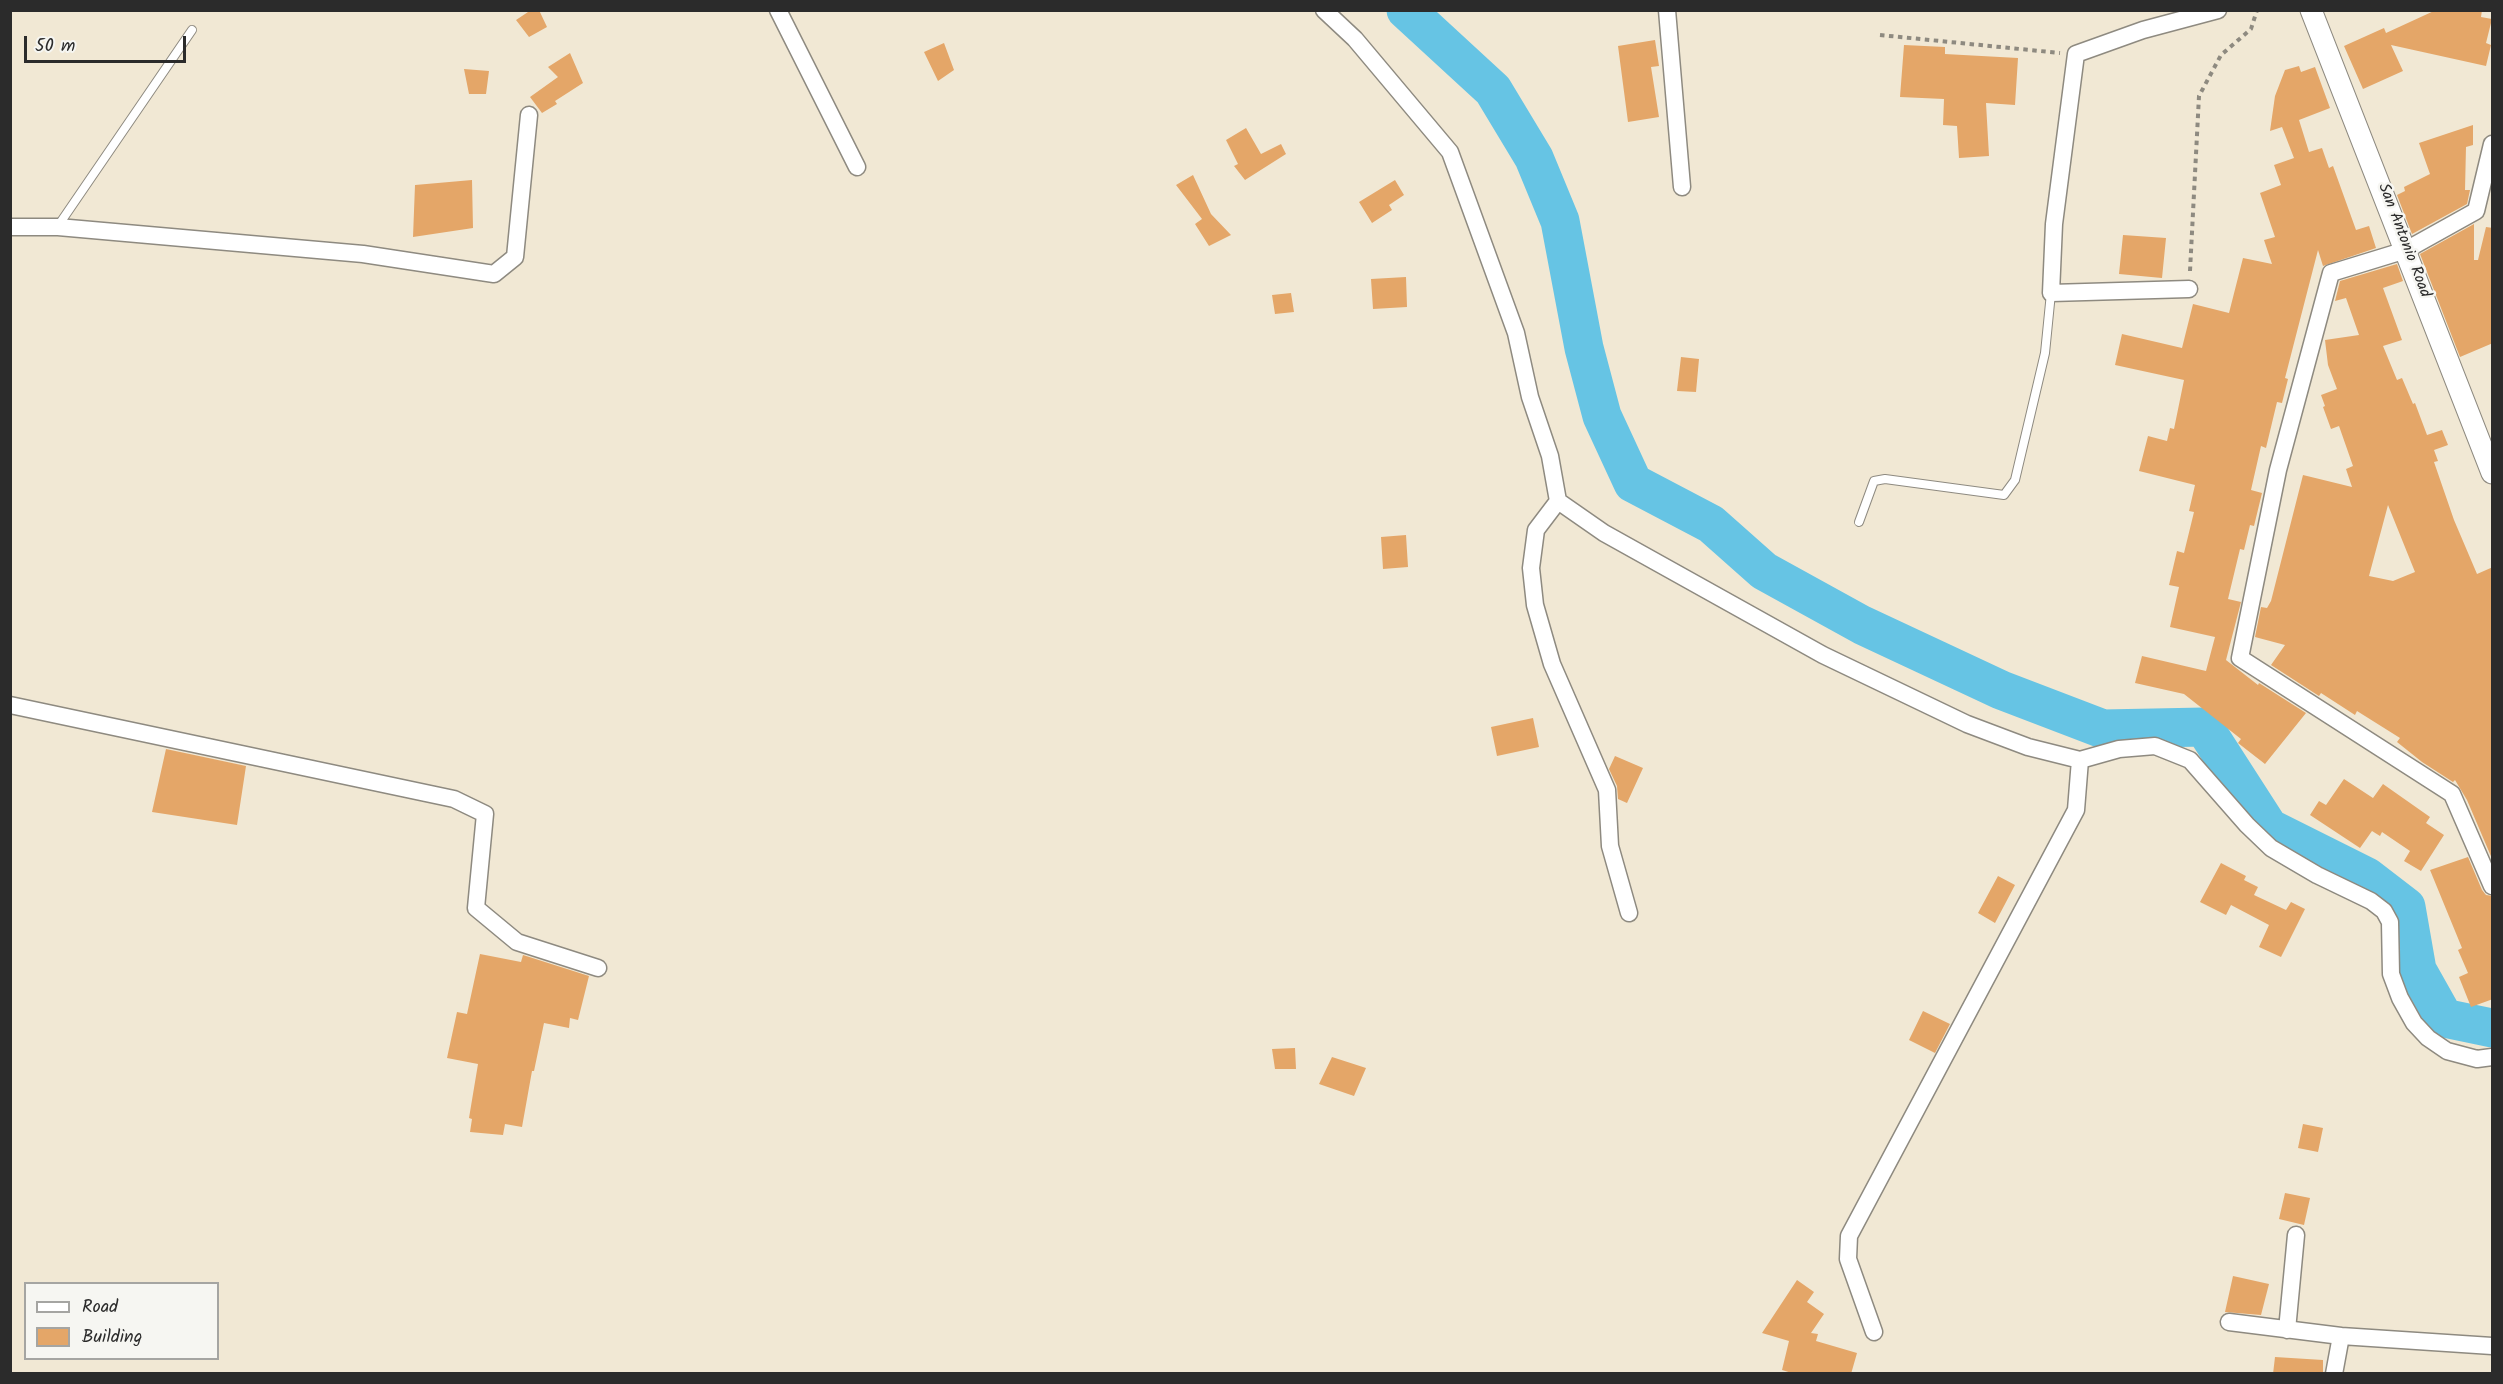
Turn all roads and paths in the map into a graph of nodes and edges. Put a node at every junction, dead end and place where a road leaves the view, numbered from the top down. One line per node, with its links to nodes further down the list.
1 (778, 10): 12 (street)
2 (1324, 10): 20 (street)
3 (1667, 10): 13 (street)
4 (2218, 10): 9 (street)
5 (2257, 10): 17 (path)
6 (2311, 10): 16 (street, San Antonio Road)
7 (192, 30): 15 (lane)
8 (1880, 35): 9 (path)
9 (2076, 54): 18 (street)
10 (529, 115): 15 (street)
11 (2493, 144): 16 (street)
12 (857, 167)
13 (1682, 187)
14 (10, 227): 15 (street)
15 (58, 227)
16 (2406, 250): 19 (street, San Antonio Road); 24 (street)
17 (2189, 290): 18 (street)
18 (2051, 293): 21 (lane)
19 (2493, 473)
20 (1558, 501): 23 (street); 25 (street)
21 (1859, 522)
22 (10, 705): 26 (street)
23 (2080, 760): 27 (street); 31 (street)
24 (2493, 886)
25 (1629, 913)
26 (598, 968)
27 (2493, 1057)
28 (2296, 1235): 30 (street)
29 (2229, 1322): 30 (street)
30 (2287, 1330): 32 (street)
31 (1874, 1332)
32 (2341, 1336): 33 (street); 34 (street)
33 (2493, 1346)
34 (2334, 1374)

